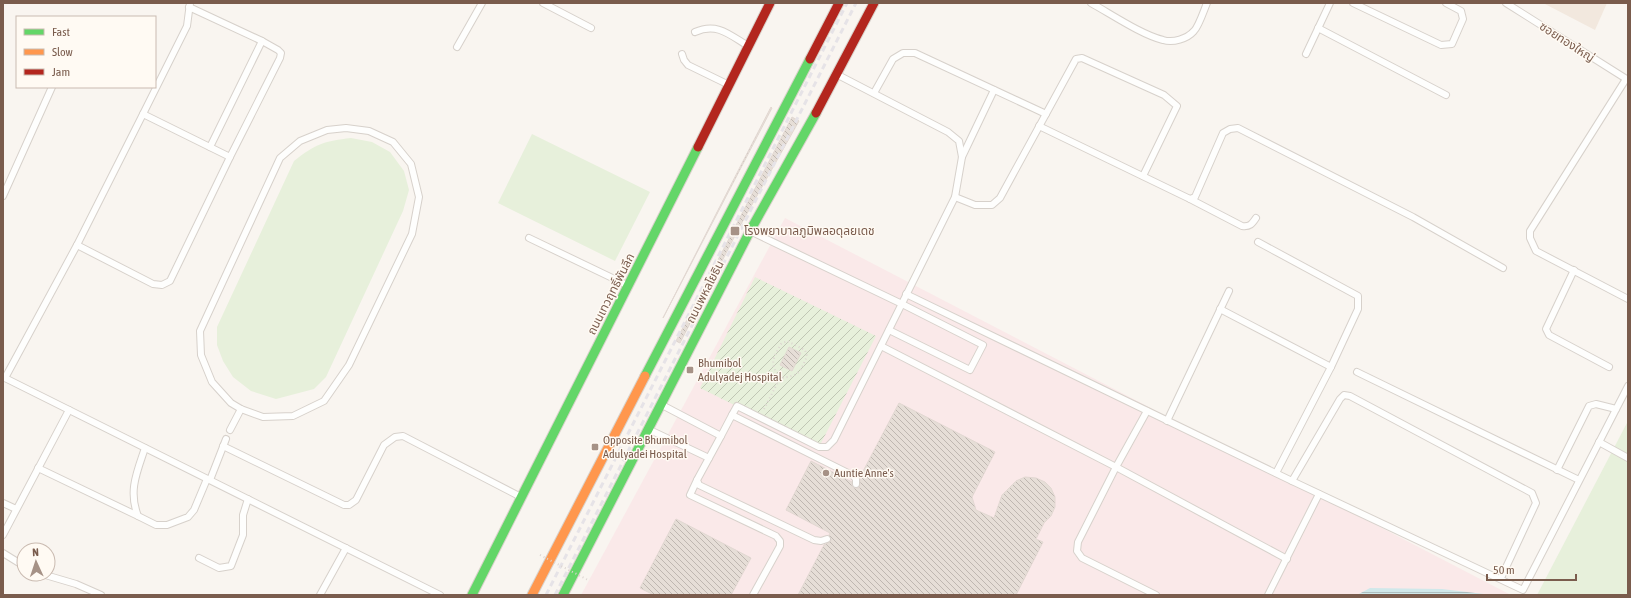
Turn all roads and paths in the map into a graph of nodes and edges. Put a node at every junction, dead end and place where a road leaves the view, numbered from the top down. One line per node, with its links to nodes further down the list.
1 (482, 3): 17 (lane)
2 (543, 3): 13 (lane)
3 (770, 3): 18 (main road, ถนนเทวฤทธิ์พันลึก)
4 (839, 3): 108 (main road, ถนนพหลโยธิน)
5 (874, 3): 21 (main road, ถนนพหลโยธิน)
6 (1091, 3): 7 (lane)
7 (1207, 3)
8 (1330, 3): 14 (lane)
9 (1353, 3): 10 (lane)
10 (1446, 3)
11 (1509, 4): 22 (lane, ซอยทองใหญ่)
12 (190, 5): 16 (lane); 24 (lane)
13 (591, 28)
14 (1318, 28): 20 (lane); 29 (lane)
15 (695, 32): 18 (lane)
16 (262, 41): 33 (lane); 35 (lane)
17 (457, 47)
18 (749, 47): 23 (main road, ถนนเทวฤทธิ์พันลึก)
19 (682, 54): 23 (lane)
20 (1306, 54)
21 (837, 74): 28 (lane); 41 (main road, ถนนพหลโยธิน)
22 (1627, 80): 46 (lane)
23 (729, 85): 47 (main road, ถนนเทวฤทธิ์พันลึก)
24 (156, 87)
25 (52, 88): 37 (lane)
26 (156, 88): 30 (lane)
27 (994, 90): 28 (lane); 31 (lane); 34 (lane)
28 (874, 93): 34 (lane)
29 (1446, 95)
30 (143, 114): 33 (lane); 44 (lane)
31 (1046, 114): 32 (lane); 36 (lane)
32 (1039, 126): 36 (lane); 38 (lane)
33 (210, 147): 35 (lane)
34 (962, 156): 38 (lane)
35 (230, 157): 44 (lane)
36 (1143, 176): 39 (lane)
37 (3, 196)
38 (955, 197): 49 (lane)
39 (1190, 199): 40 (lane); 45 (lane)
40 (1256, 218)
41 (750, 231): 51 (lane); 61 (main road, ถนนพหลโยธิน)
42 (529, 238): 47 (lane)
43 (1258, 242): 55 (lane)
44 (77, 245): 58 (lane)
45 (1503, 268)
46 (1574, 270): 50 (lane); 56 (lane)
47 (629, 286): 88 (main road, ถนนเทวฤทธิ์พันลึก)
48 (1228, 291): 52 (lane)
49 (906, 294): 51 (lane); 65 (lane)
50 (1628, 299)
51 (902, 304): 53 (lane); 53 (lane)
52 (1220, 309): 55 (lane); 68 (lane)
53 (889, 330): 54 (lane)
54 (882, 346): 67 (lane); 78 (lane)
55 (1331, 367): 81 (lane)
56 (1609, 367)
57 (1357, 372): 80 (lane)
58 (4, 378): 64 (lane)
59 (780, 378): 59 (path); 67 (path)
60 (1628, 386): 63 (lane)
61 (658, 403): 69 (main road, ถนนพหลโยธิน); 71 (lane)
62 (241, 409): 62 (lane); 70 (lane)
63 (1616, 409): 73 (lane); 80 (lane)
64 (68, 410): 75 (lane); 79 (lane)
65 (1147, 411): 68 (lane); 78 (lane)
66 (732, 415): 67 (lane); 71 (lane); 86 (lane)
67 (760, 418)
68 (1167, 421): 81 (lane)
69 (648, 429): 76 (lane); 109 (main road, ถนนพหลโยธิน)
70 (230, 430)
71 (721, 436): 76 (lane)
72 (226, 439): 74 (lane)
73 (1599, 442): 77 (lane); 84 (lane)
74 (223, 446): 82 (lane); 88 (lane)
75 (145, 448): 82 (lane); 92 (lane)
76 (708, 458): 83 (lane)
77 (1628, 458)
78 (1116, 467): 99 (lane); 111 (lane)
79 (38, 468): 91 (lane); 92 (lane)
80 (1557, 470): 84 (lane)
81 (1276, 473): 85 (lane)
82 (209, 480): 89 (lane); 92 (lane)
83 (697, 480): 94 (lane); 110 (lane)
84 (1579, 480): 102 (lane)
85 (1292, 481): 87 (lane); 102 (lane)
86 (856, 484)
87 (1319, 494): 99 (lane); 102 (lane)
88 (521, 497): 107 (main road, ถนนเทวฤทธิ์พันลึก)
89 (248, 499): 95 (lane); 98 (lane)
90 (3, 503): 91 (lane)
91 (16, 510): 93 (lane)
92 (138, 516)
93 (3, 535)
94 (827, 539)
95 (346, 548): 105 (lane); 106 (lane)
96 (3, 553): 100 (lane)
97 (540, 556): 103 (path, bridge)
98 (200, 558)
99 (1287, 559): 112 (lane)
100 (16, 561)
101 (56, 578): 104 (lane)
102 (1501, 578)
103 (588, 580)
104 (101, 595)
105 (320, 595)
106 (440, 595)
107 (472, 595)
108 (532, 595)
109 (563, 595)
110 (753, 595)
111 (1156, 595)
112 (1268, 595)

